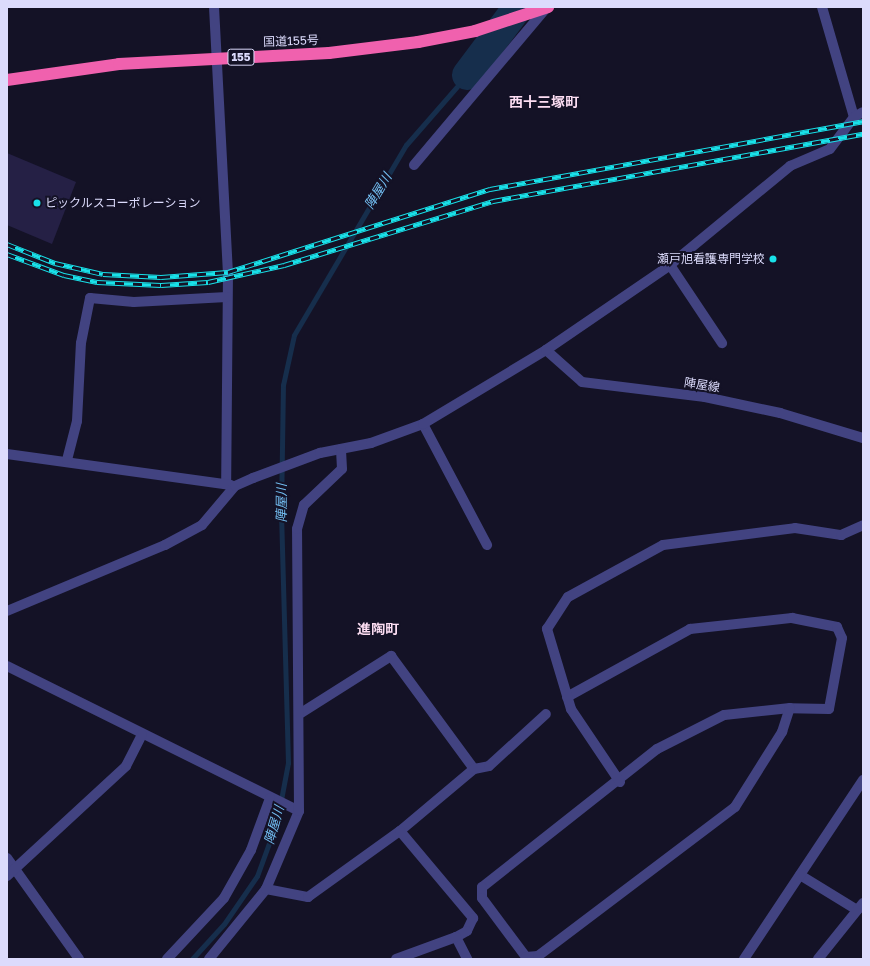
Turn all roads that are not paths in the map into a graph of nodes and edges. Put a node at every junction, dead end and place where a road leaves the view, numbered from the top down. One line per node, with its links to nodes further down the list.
1 (214, 7): 4 (street)
2 (822, 7): 7 (street)
3 (543, 9): 4 (highway, 国道155号 / 155); 8 (street)
4 (219, 58): 5 (highway, 国道155号 / 155); 10 (street)
5 (7, 80)
6 (863, 112): 7 (street)
7 (854, 117): 9 (street)
8 (414, 165)
9 (670, 265): 11 (street); 12 (street)
10 (227, 297): 17 (street); 18 (street)
11 (722, 343)
12 (546, 350): 13 (street); 14 (street, 陣屋線)
13 (423, 424): 15 (street); 20 (street)
14 (863, 438)
15 (341, 449): 18 (street); 25 (street)
16 (7, 454): 17 (street)
17 (67, 460): 18 (street)
18 (230, 485): 21 (street)
19 (863, 525): 23 (street)
20 (487, 545)
21 (7, 611)
22 (7, 666): 27 (street)
23 (567, 697): 24 (street); 30 (street)
24 (790, 708): 30 (street); 30 (street)
25 (301, 713): 28 (street); 32 (street)
26 (546, 714): 28 (street)
27 (142, 735): 31 (street); 35 (street)
28 (474, 768): 33 (street)
29 (863, 780): 36 (street)
30 (620, 782)
31 (273, 799): 32 (street); 41 (street)
32 (296, 810): 37 (street)
33 (400, 831): 37 (street); 39 (street)
34 (7, 858): 35 (street)
35 (11, 872): 40 (street)
36 (800, 875): 38 (street); 45 (street)
37 (266, 889): 42 (street)
38 (860, 907): 46 (street)
39 (456, 937): 43 (street); 44 (street)
40 (79, 959)
41 (167, 959)
42 (210, 959)
43 (396, 959)
44 (467, 959)
45 (744, 959)
46 (818, 959)

